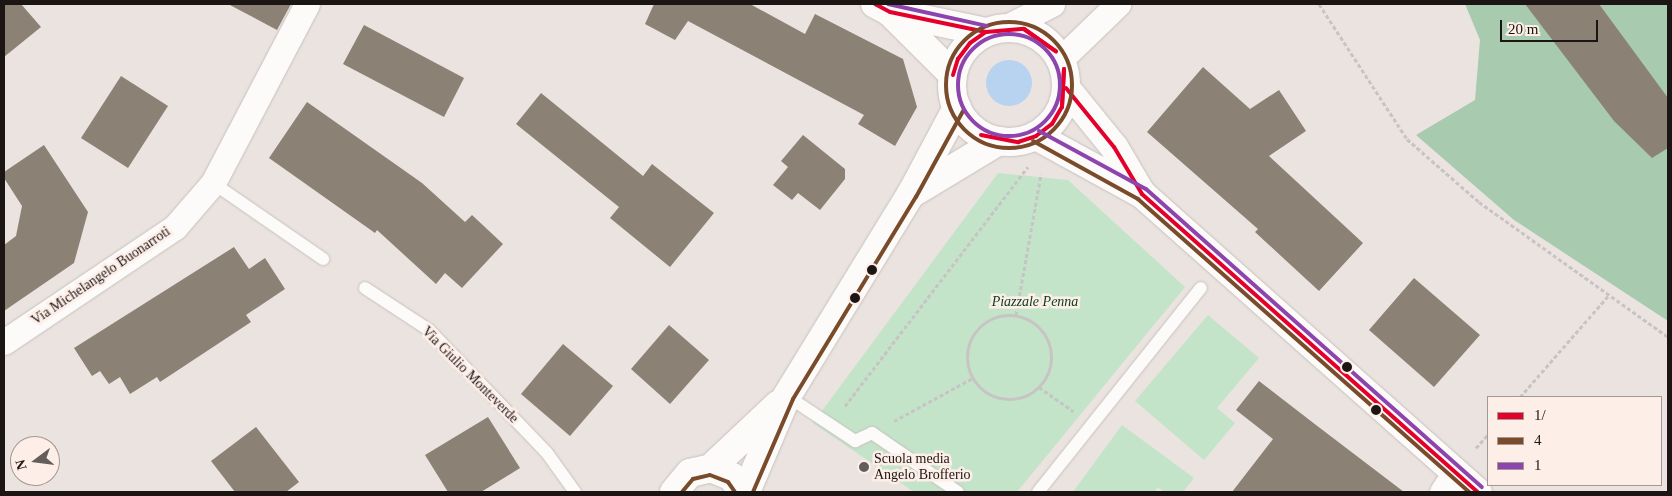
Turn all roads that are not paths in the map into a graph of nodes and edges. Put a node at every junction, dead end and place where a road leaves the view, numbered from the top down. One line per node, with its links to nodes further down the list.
1 (307, 4): 12 (street, Via Michelangelo Buonarroti)
2 (1052, 4): 5 (street)
3 (1118, 4): 6 (street)
4 (882, 8): 5 (street); 7 (street)
5 (995, 30): 6 (street); 7 (street)
6 (1060, 60): 8 (street)
7 (953, 75): 9 (street)
8 (1066, 88): 10 (street); 14 (street)
9 (956, 108): 11 (street); 13 (street)
10 (1036, 136): 11 (street); 14 (street)
11 (999, 141): 13 (street)
12 (213, 182): 15 (lane); 18 (street, Via Michelangelo Buonarroti)
13 (911, 194): 19 (street)
14 (1142, 194): 21 (street)
15 (322, 259)
16 (365, 288): 23 (lane, Via Giulio Monteverde)
17 (1201, 288): 26 (lane)
18 (4, 342)
19 (787, 396): 20 (street); 24 (street); 25 (lane)
20 (711, 468): 22 (street); 24 (street)
21 (1448, 482): 27 (street)
22 (670, 491)
23 (575, 492)
24 (744, 492)
25 (958, 492)
26 (1038, 492)
27 (1478, 492)

